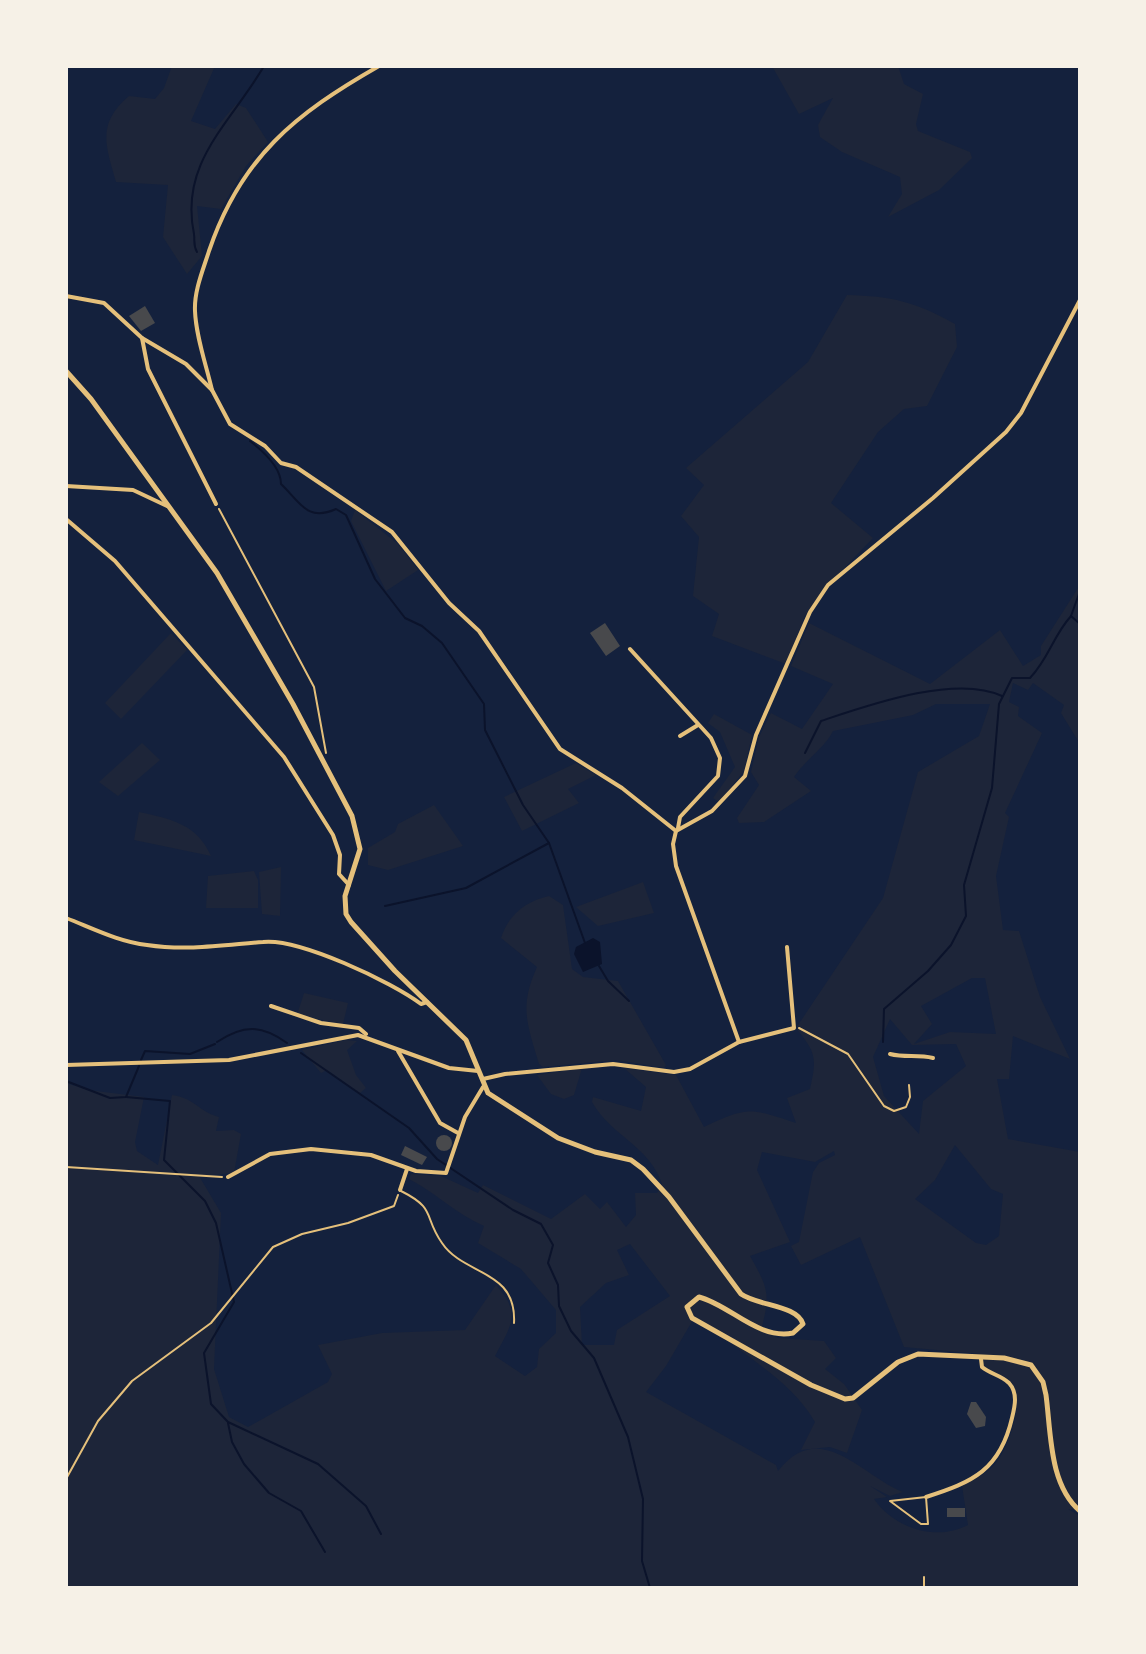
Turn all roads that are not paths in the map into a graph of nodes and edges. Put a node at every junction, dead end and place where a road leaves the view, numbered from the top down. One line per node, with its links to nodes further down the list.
1 (379, 66): 6 (street)
2 (66, 296): 4 (street)
3 (1080, 300): 14 (street)
4 (142, 338): 6 (street); 8 (street)
5 (66, 371): 9 (street)
6 (212, 390): 14 (street)
7 (66, 486): 9 (street)
8 (216, 504)
9 (171, 507): 15 (street)
10 (66, 519): 15 (street)
11 (630, 649): 12 (street)
12 (699, 724): 13 (street); 14 (street)
13 (680, 736)
14 (677, 829): 21 (street)
15 (349, 885): 18 (street)
16 (66, 918): 18 (street)
17 (787, 947): 21 (street)
18 (427, 1002): 26 (street)
19 (271, 1006): 20 (street)
20 (367, 1036): 22 (street); 25 (street)
21 (739, 1042): 27 (street)
22 (398, 1051): 26 (street); 28 (street)
23 (890, 1054): 24 (street)
24 (933, 1058)
25 (66, 1065)
26 (478, 1071): 27 (street)
27 (482, 1084): 28 (street); 33 (street)
28 (458, 1133): 29 (street)
29 (407, 1169): 30 (street); 31 (street)
30 (228, 1177)
31 (400, 1190): 32 (lane)
32 (514, 1323)
33 (981, 1359): 34 (street); 35 (street)
34 (926, 1497): 34 (lane)
35 (1080, 1511)

